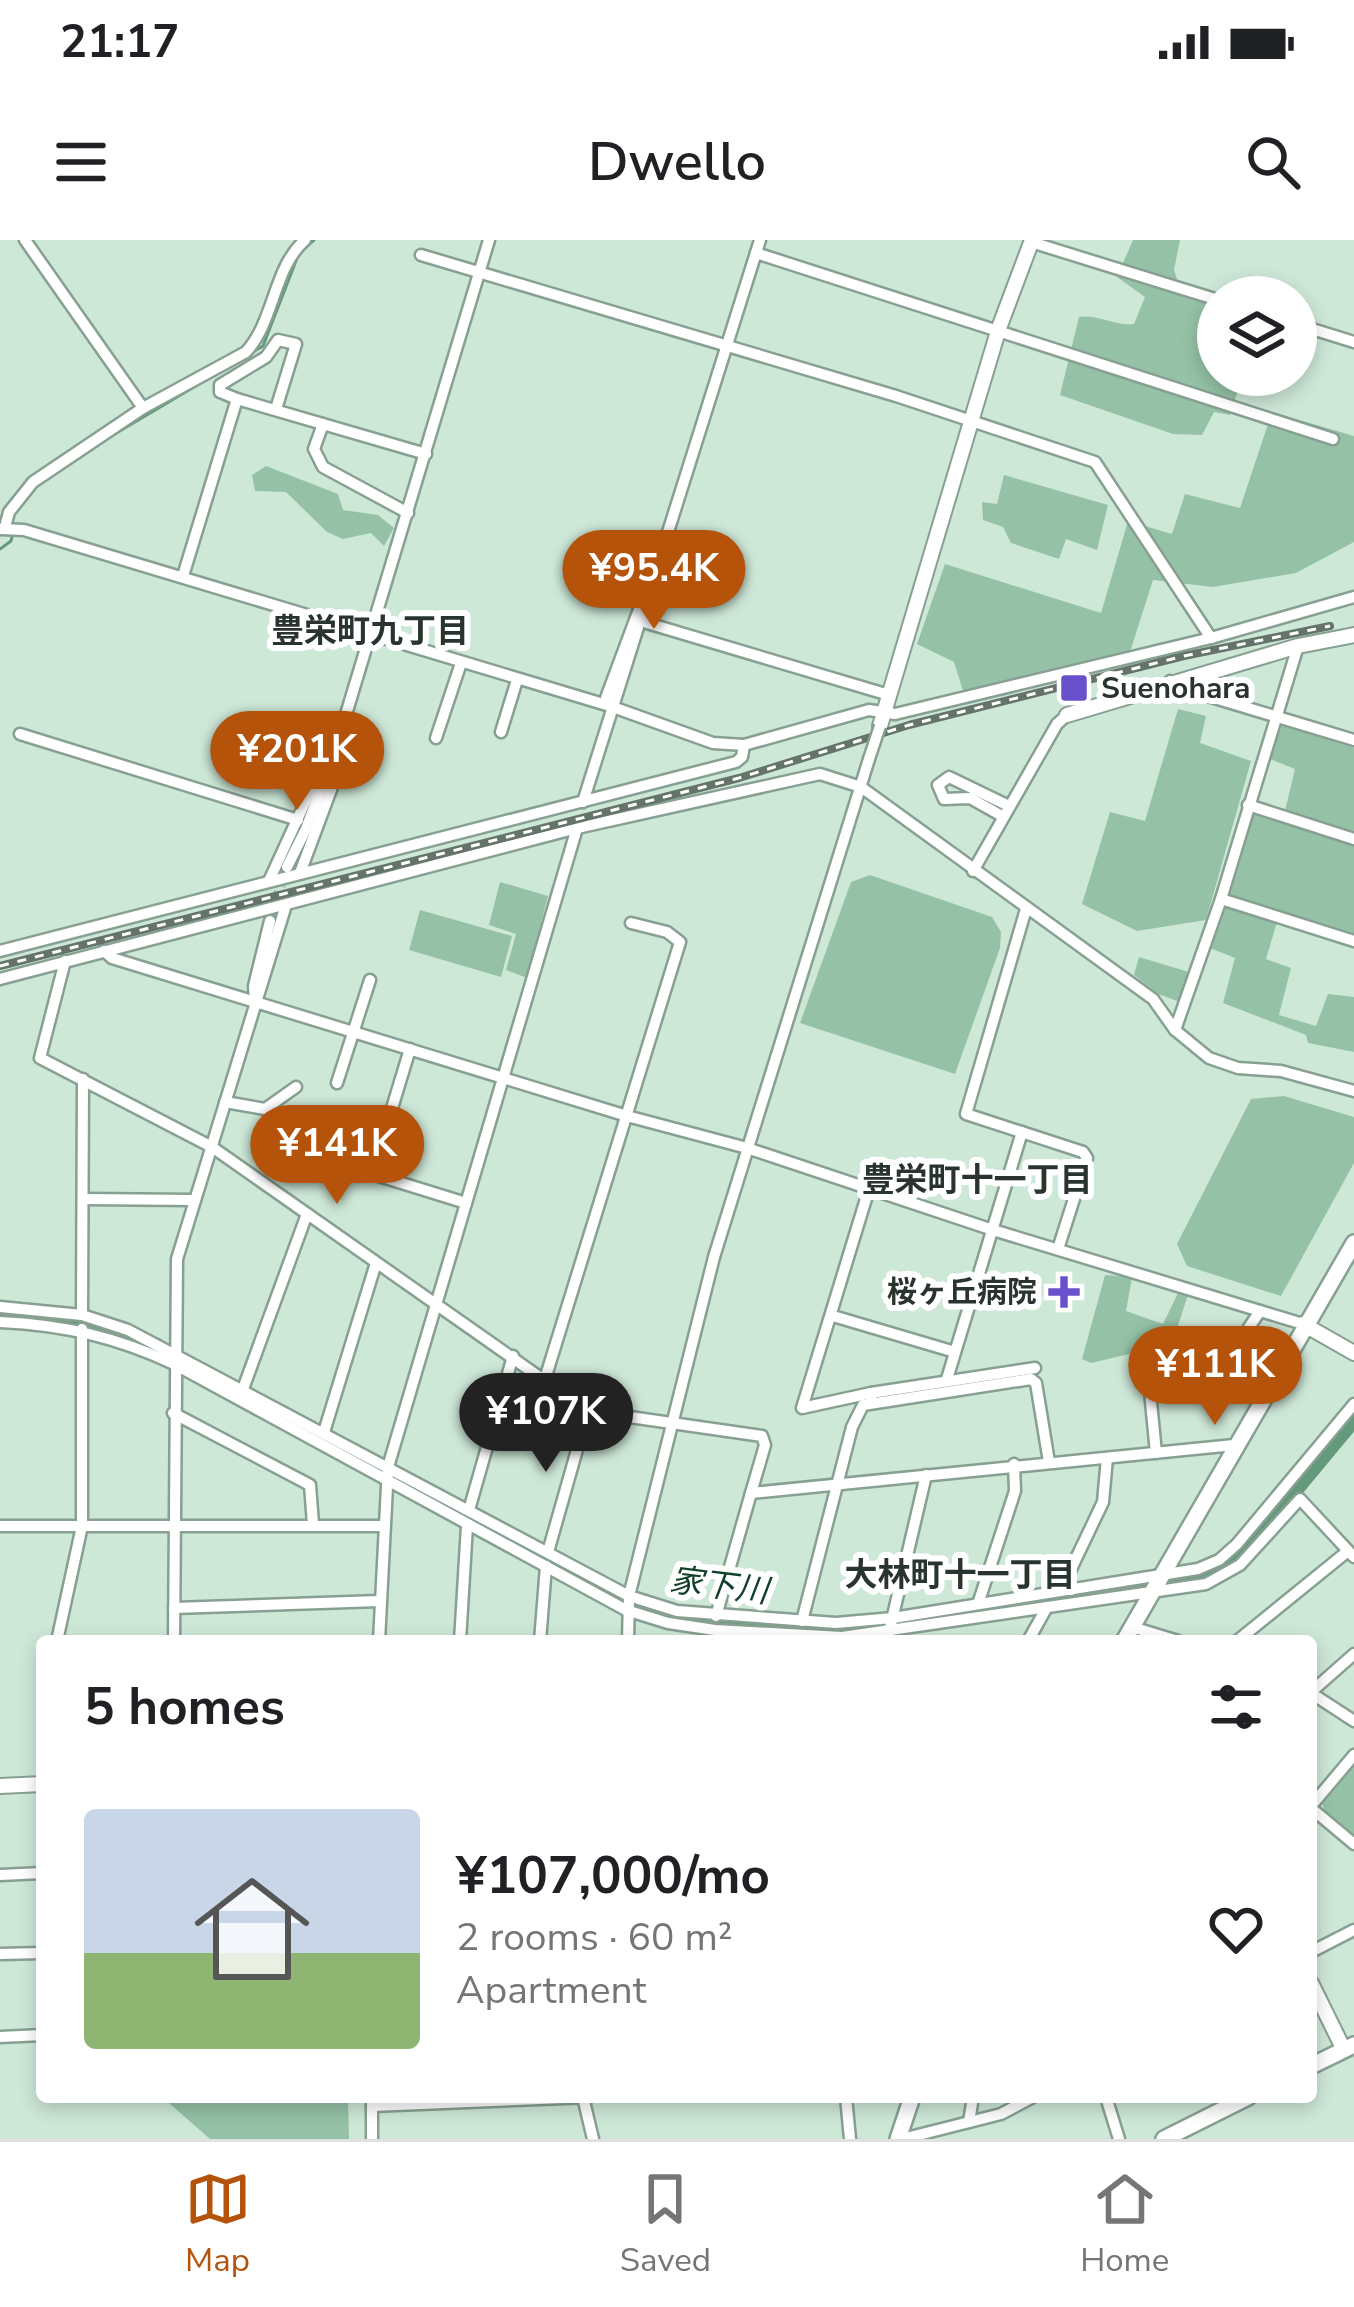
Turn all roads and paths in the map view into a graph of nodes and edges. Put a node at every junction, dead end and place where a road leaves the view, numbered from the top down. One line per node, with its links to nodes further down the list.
1 (25, 240): 14 (street)
2 (305, 240): 14 (street)
3 (490, 240): 7 (street)
4 (1032, 241): 8 (street); 9 (street)
5 (758, 246): 9 (street); 12 (street)
6 (421, 255): 7 (street)
7 (480, 272): 12 (street); 19 (street)
8 (1197, 293)
9 (999, 328): 16 (street); 18 (street)
10 (1317, 331): 11 (street)
11 (1354, 342)
12 (727, 348): 16 (street); 33 (street)
13 (237, 399): 15 (street); 15 (street); 22 (street)
14 (143, 408): 21 (street)
15 (276, 410): 17 (street)
16 (970, 422): 27 (street); 32 (street)
17 (323, 424): 19 (street); 20 (street)
18 (1333, 439)
19 (426, 454): 20 (street)
20 (408, 512): 25 (street)
21 (3, 528): 22 (street)
22 (183, 576): 25 (street)
23 (1354, 597): 27 (street)
24 (647, 622): 32 (street)
25 (369, 633): 29 (street); 42 (street)
26 (1354, 635): 28 (street)
27 (1211, 638): 36 (street)
28 (1298, 646): 31 (street); 35 (street)
29 (461, 662): 30 (street); 39 (street)
30 (517, 680): 33 (street); 37 (street)
31 (1170, 681): 34 (street); 35 (street)
32 (889, 695): 36 (street)
33 (610, 706): 41 (street); 44 (street)
34 (1066, 715): 46 (street)
35 (1276, 716): 40 (street); 45 (street)
36 (882, 719): 41 (street); 43 (street, bridge)
37 (501, 733)
38 (20, 734): 47 (street)
39 (436, 738)
40 (1354, 740)
41 (744, 745): 44 (street)
42 (333, 756): 47 (street); 50 (street); 52 (street)
43 (861, 787): 48 (street); 51 (street); 79 (street)
44 (583, 801): 52 (street)
45 (1248, 805): 49 (street); 54 (street)
46 (1006, 811): 46 (street); 51 (street)
47 (298, 820): 53 (street)
48 (577, 828): 55 (street); 69 (street)
49 (1354, 839)
50 (286, 867)
51 (973, 871): 56 (street)
52 (300, 873): 53 (street)
53 (269, 881): 60 (street)
54 (1221, 899): 59 (street); 66 (street)
55 (286, 905): 61 (street); 65 (street)
56 (1026, 909): 66 (street); 77 (street)
57 (269, 920): 65 (street)
58 (632, 923): 75 (street)
59 (1354, 940)
60 (0, 951)
61 (104, 951): 62 (street); 65 (street)
62 (65, 961): 63 (street); 70 (street)
63 (0, 980)
64 (370, 980): 67 (street)
65 (255, 1003): 67 (street); 74 (street)
66 (1175, 1030): 73 (street)
67 (352, 1033): 68 (street); 71 (street)
68 (410, 1049): 69 (street); 76 (street)
69 (503, 1076): 75 (street); 84 (street)
70 (83, 1078): 78 (street); 82 (street)
71 (337, 1083)
72 (296, 1087): 74 (street)
73 (1354, 1091)
74 (225, 1102): 78 (street)
75 (627, 1116): 79 (street); 105 (street)
76 (389, 1118)
77 (1022, 1132): 86 (street); 88 (street)
78 (212, 1147): 83 (street); 85 (street)
79 (747, 1148): 81 (street); 112 (street)
80 (366, 1172): 84 (street)
81 (869, 1189): 86 (street); 94 (street)
82 (83, 1199): 83 (street); 93 (street)
83 (195, 1200): 102 (street)
84 (466, 1203): 90 (street)
85 (307, 1214): 89 (street); 107 (street)
86 (993, 1229): 88 (street); 99 (street)
87 (1354, 1243): 96 (main road)
88 (1058, 1249): 92 (street)
89 (376, 1262): 90 (street); 113 (street)
90 (437, 1304): 101 (street); 119 (street)
91 (0, 1307): 93 (street)
92 (1260, 1311): 96 (street); 98 (street)
93 (82, 1315): 102 (street)
94 (832, 1316): 99 (street); 108 (street)
95 (0, 1322): 97 (street)
96 (1304, 1324): 100 (street); 114 (main road)
97 (82, 1329): 102 (street); 127 (street)
98 (1178, 1349)
99 (955, 1352): 106 (street)
100 (1354, 1352)
101 (513, 1356): 105 (street); 124 (street)
102 (174, 1358): 107 (street); 111 (street); 121 (street)
103 (1035, 1368): 106 (street)
104 (1148, 1371): 115 (street)
105 (545, 1379): 110 (street)
106 (947, 1379): 108 (street)
107 (244, 1389): 113 (street)
108 (871, 1397): 117 (street); 122 (street)
109 (1354, 1404): 134 (street)
110 (588, 1411): 112 (street); 131 (street)
111 (173, 1413): 125 (street); 128 (street)
112 (669, 1425): 123 (street); 137 (street)
113 (324, 1432): 119 (street)
114 (1234, 1445): 115 (street); 134 (main road)
115 (1156, 1453): 116 (street)
116 (1107, 1458): 117 (street); 135 (street)
117 (1049, 1462): 118 (street)
118 (1014, 1464): 120 (street); 139 (street)
119 (388, 1467): 121 (street); 124 (street)
120 (926, 1475): 122 (street); 144 (street)
121 (387, 1481): 129 (street); 130 (street)
122 (836, 1485): 123 (street); 145 (street)
123 (751, 1493): 143 (street)
124 (469, 1510): 131 (street)
125 (313, 1524): 128 (street); 129 (street)
126 (0, 1526): 127 (street)
127 (82, 1526): 128 (street); 147 (street)
128 (174, 1526): 141 (street)
129 (383, 1526): 138 (street)
130 (467, 1526): 133 (street); 150 (street)
131 (548, 1552): 137 (street)
132 (1351, 1554): 136 (street); 157 (street)
133 (546, 1566): 142 (street); 151 (street)
134 (1162, 1573): 135 (street); 136 (main road)
135 (1061, 1590): 139 (street)
136 (1153, 1590): 140 (street); 146 (main road)
137 (629, 1596): 142 (street); 143 (street)
138 (379, 1601): 141 (street); 149 (street)
139 (978, 1604): 144 (street)
140 (1047, 1607): 155 (street); 156 (street)
141 (174, 1608): 148 (street)
142 (626, 1610): 152 (street); 153 (street)
143 (716, 1616): 145 (street)
144 (893, 1618): 145 (street); 154 (street)
145 (802, 1621)
146 (1128, 1634)
147 (57, 1635)
148 (174, 1635)
149 (379, 1635)
150 (460, 1635)
151 (540, 1635)
152 (628, 1635)
153 (711, 1635)
154 (888, 1635)
155 (893, 1635)
156 (1031, 1635)
157 (1245, 1635)
158 (1354, 1654): 159 (street)
159 (1317, 1688)
160 (1317, 1697): 161 (street)
161 (1354, 1721)
162 (1354, 1755): 165 (street)
163 (36, 1784): 164 (street)
164 (0, 1786)
165 (1317, 1800)
166 (1317, 1812): 167 (street)
167 (1354, 1844)
168 (36, 1873): 169 (street)
169 (0, 1875)
170 (1354, 1930): 171 (street)
171 (1317, 1949)
172 (36, 1953): 173 (street)
173 (0, 1954)
174 (1317, 1994): 177 (street)
175 (36, 2035): 176 (street)
176 (0, 2037)
177 (1350, 2053): 178 (main road)
178 (1317, 2064)
179 (372, 2103): 188 (street)
180 (586, 2103): 189 (street)
181 (847, 2103): 190 (street)
182 (910, 2103): 191 (main road)
183 (972, 2103): 187 (street)
184 (1022, 2103): 187 (street)
185 (1108, 2103): 192 (street)
186 (1236, 2103): 193 (main road)
187 (969, 2122): 191 (street)
188 (372, 2139)
189 (592, 2139)
190 (850, 2139)
191 (900, 2139)
192 (1118, 2139)
193 (1164, 2139)

